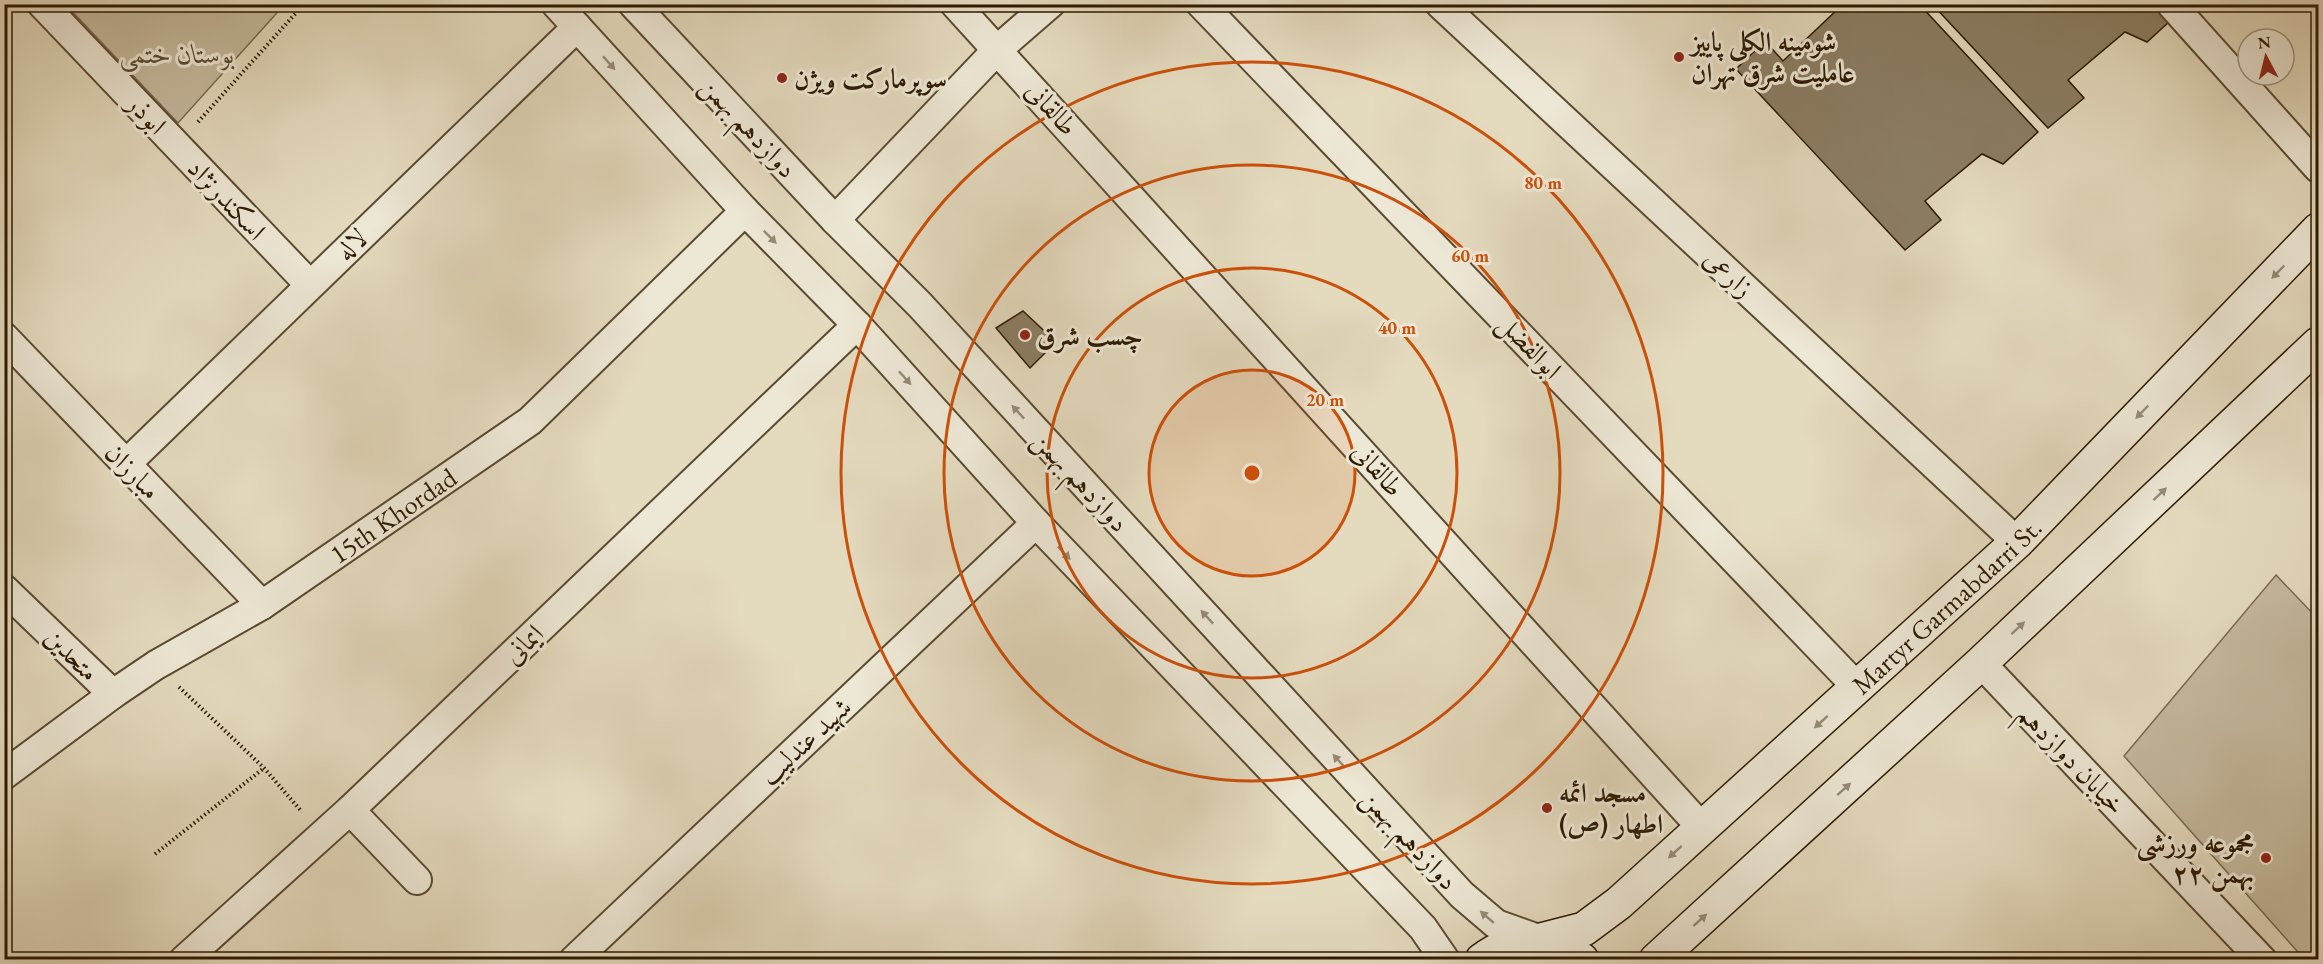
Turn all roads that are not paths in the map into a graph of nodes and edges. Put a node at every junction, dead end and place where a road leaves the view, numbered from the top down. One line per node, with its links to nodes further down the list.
1 (42, 4): 11 (street, ابوذر)
2 (556, 4): 9 (street, دوازدهم بهمن)
3 (633, 4): 14 (street, دوازدهم بهمن)
4 (955, 4): 10 (street, طالقانی)
5 (1050, 4): 10 (street)
6 (1201, 4): 26 (street, ابوالفضل)
7 (1440, 4): 22 (street, زارعی)
8 (2170, 4): 12 (street)
9 (577, 27): 13 (street, دوازدهم بهمن, one-way to 13); 16 (street, لاله)
10 (998, 49): 14 (street); 30 (street, طالقانی)
11 (177, 146): 16 (street, اسکندرنژاد)
12 (2319, 168)
13 (745, 211): 17 (street, دوازدهم بهمن, one-way to 17); 24 (street, 15th Khordad)
14 (835, 220): 32 (street, دوازدهم بهمن, one-way to 14)
15 (2319, 230): 22 (main road, Martyr Garmabdarri St., one-way to 22)
16 (309, 285): 20 (street, لاله)
17 (857, 325): 21 (street, دوازدهم بهمن, one-way to 21); 29 (street, ایمانی)
18 (4, 337): 20 (street, مبارزان)
19 (2319, 344): 25 (main road, one-way to 19)
20 (126, 464): 24 (street, مبارزان)
21 (1036, 524): 34 (street, شهید عندلیب); 35 (street, دوازدهم بهمن, one-way to 35)
22 (2017, 542): 26 (main road, Martyr Garmabdarri St.)
23 (4, 589): 27 (street, متحدین)
24 (262, 605): 27 (street, 15th Khordad)
25 (1981, 663): 38 (main road, one-way to 25); 39 (street, خیابان دوازدهم)
26 (1858, 688): 30 (main road, Martyr Garmabdarri St., one-way to 30)
27 (113, 694): 28 (street, 15th Khordad)
28 (4, 775)
29 (350, 810): 31 (street); 33 (street, ایمانی)
30 (1702, 828): 32 (main road, Martyr Garmabdarri St., one-way to 32)
31 (417, 880)
32 (1541, 940): 36 (main road, Martyr Garmabdarri St.); 37 (main road)
33 (184, 960)
34 (574, 960)
35 (1445, 960)
36 (1482, 960)
37 (1582, 960)
38 (1656, 960)
39 (2262, 960)

